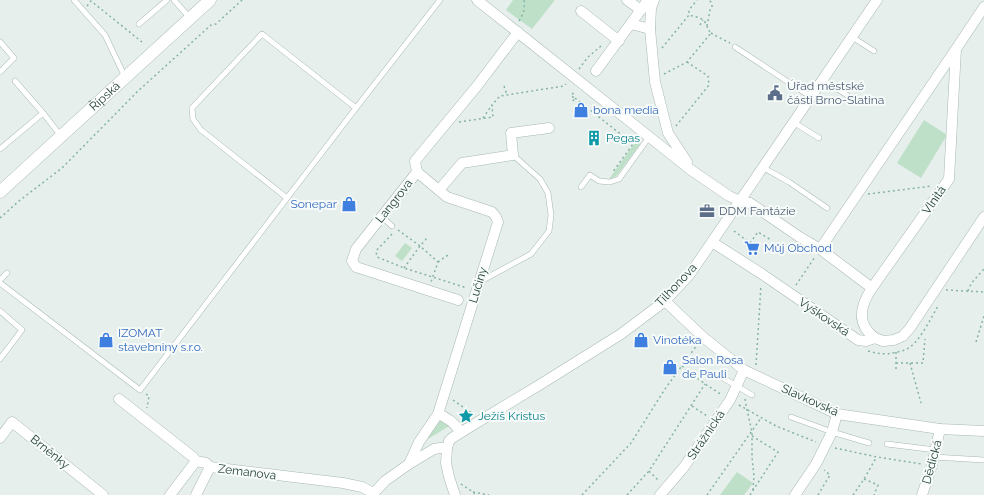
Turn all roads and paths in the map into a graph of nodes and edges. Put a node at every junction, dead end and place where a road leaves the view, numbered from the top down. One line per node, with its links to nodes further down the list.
1 (74, 0): 16 (lane)
2 (166, 0): 22 (lane)
3 (174, 0): 20 (lane)
4 (208, 0): 20 (street, Řípská)
5 (242, 0): 80 (path)
6 (440, 0): 54 (lane)
7 (477, 0): 26 (street)
8 (524, 0): 26 (path)
9 (627, 0): 17 (street)
10 (648, 0): 17 (street)
11 (654, 0): 27 (street)
12 (697, 0): 19 (path)
13 (709, 0): 25 (path)
14 (877, 0): 29 (street, Tilhonova)
15 (984, 7): 35 (street)
16 (83, 10): 32 (path); 43 (lane)
17 (641, 10): 23 (street)
18 (582, 11): 30 (street)
19 (689, 15): 21 (path); 36 (path)
20 (190, 18): 43 (street, Řípská)
21 (703, 20): 24 (path); 25 (path)
22 (139, 24)
23 (631, 24): 27 (street); 30 (street)
24 (700, 25)
25 (707, 27): 28 (path)
26 (518, 28): 42 (street); 68 (street, Langrova)
27 (650, 29): 67 (street)
28 (711, 33): 34 (path); 38 (path)
29 (852, 37): 37 (lane); 44 (street, Tilhonova)
30 (619, 41): 39 (street)
31 (0, 42): 40 (lane)
32 (142, 42)
33 (607, 42): 42 (path)
34 (734, 47): 50 (lane)
35 (956, 49): 70 (street, Vlnitá); 74 (street)
36 (660, 51)
37 (874, 51)
38 (687, 62): 41 (path); 60 (path)
39 (596, 71)
40 (0, 72)
41 (662, 75)
42 (572, 76): 47 (path); 62 (street)
43 (125, 77): 61 (street, Řípská)
44 (823, 80): 49 (lane); 50 (street, Tilhonova)
45 (15, 81): 55 (lane)
46 (504, 86): 47 (path)
47 (507, 95): 53 (path)
48 (571, 96): 51 (path)
49 (847, 96)
50 (811, 97): 57 (street, Tilhonova)
51 (575, 98): 52 (path); 69 (path)
52 (573, 101)
53 (492, 105): 56 (path); 56 (path)
54 (356, 108): 75 (lane); 75 (lane)
55 (43, 113): 61 (lane); 64 (lane)
56 (482, 119): 58 (path)
57 (793, 122): 63 (lane); 66 (street, Tilhonova)
58 (454, 123)
59 (549, 128): 65 (street)
60 (674, 128)
61 (61, 136): 73 (street, Řípská)
62 (649, 137): 67 (street); 69 (lane)
63 (818, 138)
64 (0, 149)
65 (513, 155): 72 (street); 96 (lane)
66 (762, 167): 76 (street, Tilhonova); 77 (lane)
67 (692, 170): 76 (street)
68 (417, 172): 72 (street, Lučiny); 78 (street, Langrova)
69 (606, 182): 71 (lane)
70 (945, 184): 74 (path); 97 (street, Vlnitá)
71 (581, 187)
72 (439, 190): 96 (street, Lučiny)
73 (0, 192)
74 (856, 196): 87 (street)
75 (288, 198): 95 (lane)
76 (740, 201): 85 (street, Tilhonova); 87 (street)
77 (827, 208)
78 (382, 217): 81 (lane); 98 (street, Langrova)
79 (984, 217): 106 (street, Vyškovská)
80 (0, 218)
81 (392, 226)
82 (734, 231): 84 (path)
83 (426, 238): 86 (path)
84 (771, 240)
85 (712, 242): 93 (street, Vyškovská); 102 (street, Tilhonova)
86 (420, 246): 89 (path); 90 (path); 90 (path)
87 (820, 249): 97 (street); 100 (path)
88 (448, 255): 89 (path)
89 (438, 262): 94 (path)
90 (404, 268): 94 (path)
91 (984, 270): 99 (path)
92 (7, 273): 95 (lane)
93 (762, 274): 100 (street, Vyškovská); 113 (path)
94 (433, 277): 96 (path); 98 (path)
95 (0, 281)
96 (477, 287): 119 (street, Lučiny)
97 (872, 288): 106 (street, Vlnitá)
98 (428, 290): 101 (street, Langrova)
99 (968, 291)
100 (790, 294): 106 (street, Vyškovská)
101 (458, 300)
102 (665, 301): 105 (street, Slavkovská); 132 (street, Tilhonova)
103 (0, 311): 110 (lane)
104 (984, 316): 108 (path)
105 (703, 337): 114 (street, Slavkovská); 160 (path)
106 (875, 338)
107 (925, 339): 112 (path)
108 (976, 342)
109 (896, 352): 111 (path)
110 (0, 360)
111 (896, 363): 112 (path); 115 (path)
112 (910, 363): 122 (path)
113 (756, 367)
114 (744, 370): 118 (street, Strážnická); 126 (street, Slavkovská)
115 (896, 372)
116 (723, 378): 118 (lane)
117 (706, 384): 123 (path)
118 (741, 389): 120 (lane); 129 (street, Strážnická); 133 (path)
119 (444, 392): 124 (street, Lučiny); 125 (path)
120 (752, 395)
121 (119, 399): 142 (street, Zemanova)
122 (921, 403)
123 (692, 406): 129 (path); 147 (path)
124 (438, 414): 132 (street); 144 (street, Lučiny)
125 (473, 414)
126 (836, 414): 130 (street, Slavkovská); 134 (street)
127 (761, 418): 133 (path)
128 (791, 418): 134 (lane)
129 (715, 420): 151 (street, Strážnická)
130 (940, 429): 131 (street, Slavkovská); 140 (street, Dědická)
131 (984, 431)
132 (461, 432): 139 (street, Tilhonova)
133 (752, 432): 135 (path)
134 (832, 432): 137 (lane); 145 (street)
135 (752, 435): 150 (path); 150 (path); 162 (path)
136 (0, 438): 154 (street, Brněnky)
137 (869, 443)
138 (887, 444): 140 (lane)
139 (447, 448): 144 (street); 157 (street)
140 (935, 454): 143 (lane); 168 (street, Dědická)
141 (876, 457): 148 (path)
142 (196, 460): 146 (street, Zemanova); 155 (street)
143 (984, 460)
144 (409, 464): 153 (street)
145 (816, 464): 164 (street); 165 (path)
146 (210, 467): 153 (street, Zemanova); 156 (street)
147 (649, 471): 151 (path); 161 (path)
148 (864, 479): 166 (path); 167 (path)
149 (461, 484): 152 (path)
150 (753, 490): 163 (path)
151 (663, 491)
152 (473, 492): 158 (path); 159 (path)
153 (372, 494)
154 (103, 495)
155 (170, 495)
156 (196, 495)
157 (455, 495)
158 (476, 495)
159 (489, 495)
160 (582, 495)
161 (627, 495)
162 (707, 495)
163 (750, 495)
164 (795, 495)
165 (818, 495)
166 (853, 495)
167 (874, 495)
168 (922, 495)

